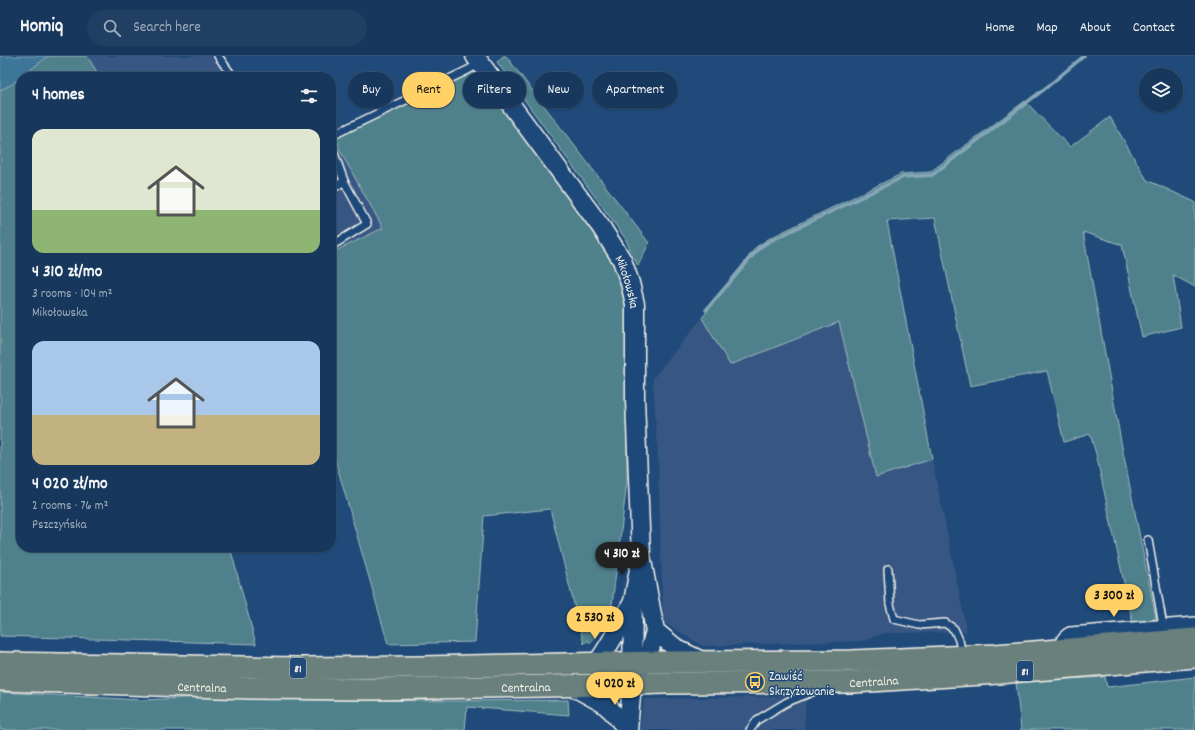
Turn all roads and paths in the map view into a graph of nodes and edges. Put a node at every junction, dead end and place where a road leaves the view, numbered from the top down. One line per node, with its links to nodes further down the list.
1 (218, 56): 3 (lane)
2 (481, 58): 4 (lane); 10 (main road, Mikołowska)
3 (229, 72)
4 (336, 134)
5 (336, 159): 6 (lane)
6 (344, 181): 7 (lane); 8 (lane)
7 (336, 187)
8 (336, 243)
9 (1148, 540): 14 (lane)
10 (641, 555): 12 (main road, Mikołowska); 15 (main road, Mikołowska)
11 (888, 569): 18 (lane)
12 (633, 602): 22 (main road); 23 (main road, Mikołowska)
13 (1195, 624): 14 (street)
14 (1163, 626): 17 (street)
15 (655, 631): 21 (main road); 23 (main road, Mikołowska)
16 (1195, 639): 17 (main road, Centralna / 81)
17 (1060, 650): 18 (main road, Centralna / 81)
18 (962, 657): 21 (main road, Centralna / 81)
19 (1195, 657): 25 (main road, Centralna / 81)
20 (0, 662): 22 (main road, Centralna / 81)
21 (704, 662): 23 (main road, Centralna / 81)
22 (597, 663): 23 (main road, Centralna / 81)
23 (638, 663): 26 (main road, Mikołowska)
24 (0, 680): 27 (main road, Centralna / 81)
25 (854, 682): 26 (main road, Centralna / 81); 29 (lane)
26 (632, 684): 27 (main road, Centralna / 81); 28 (main road)
27 (570, 685): 28 (main road)
28 (628, 730)
29 (750, 730)

